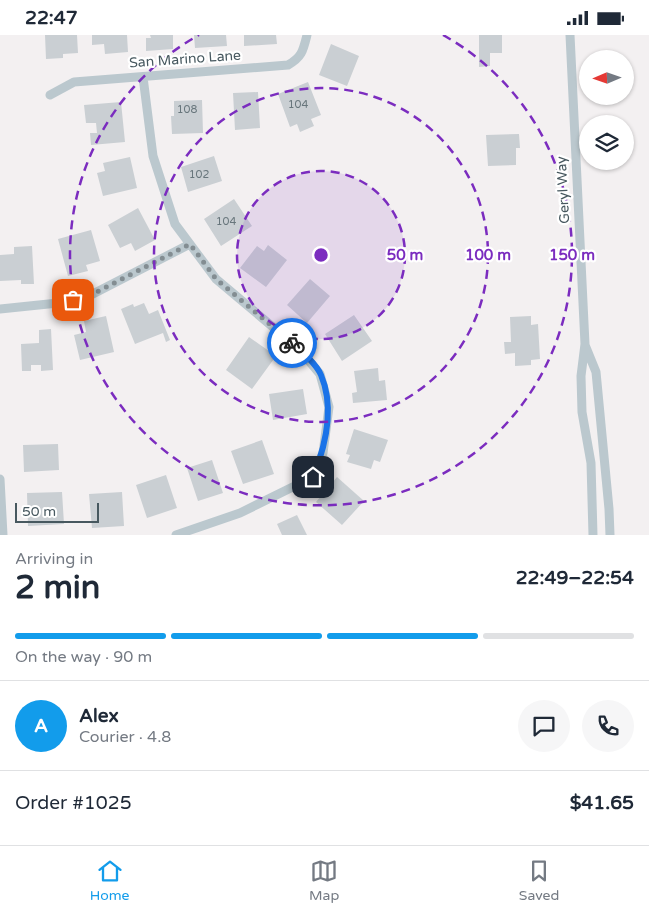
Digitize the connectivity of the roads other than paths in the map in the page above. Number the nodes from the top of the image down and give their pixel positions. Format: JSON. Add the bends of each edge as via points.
{"nodes":[{"id":1,"x":306,"y":35,"type":"edge"},
{"id":2,"x":570,"y":35,"type":"edge"},
{"id":3,"x":143,"y":77,"type":"junction"},
{"id":4,"x":50,"y":95,"type":"dead end"},
{"id":5,"x":190,"y":244,"type":"junction"},
{"id":6,"x":0,"y":309,"type":"edge"},
{"id":7,"x":585,"y":344,"type":"junction"},
{"id":8,"x":590,"y":457,"type":"junction"},
{"id":9,"x":603,"y":457,"type":"junction"},
{"id":10,"x":0,"y":479,"type":"edge"},
{"id":11,"x":3,"y":535,"type":"edge"},
{"id":12,"x":176,"y":535,"type":"edge"},
{"id":13,"x":593,"y":535,"type":"edge"},
{"id":14,"x":610,"y":535,"type":"edge"}],
"edges":[{"from":1,"to":3,"type":"street","name":"San Marino Lane","via":[[304,49],[298,59],[288,65]]},
{"from":2,"to":7,"type":"street","name":"Geryl Way"},
{"from":3,"to":4,"type":"street","name":"San Marino Lane","via":[[74,82]]},
{"from":3,"to":5,"type":"street","via":[[152,157],[174,224]]},
{"from":5,"to":6,"type":"street","via":[[87,297]]},
{"from":5,"to":12,"type":"street","via":[[216,279],[299,349],[315,367],[329,407],[323,453],[313,477],[240,513]]},
{"from":7,"to":8,"type":"street","name":"Geryl Way","via":[[580,376]]},
{"from":7,"to":9,"type":"street","name":"Geryl Way","via":[[596,372]]},
{"from":8,"to":9,"type":"street"},
{"from":8,"to":13,"type":"street","name":"Geryl Way"},
{"from":9,"to":14,"type":"street","name":"Geryl Way"},
{"from":10,"to":11,"type":"street"}]}
